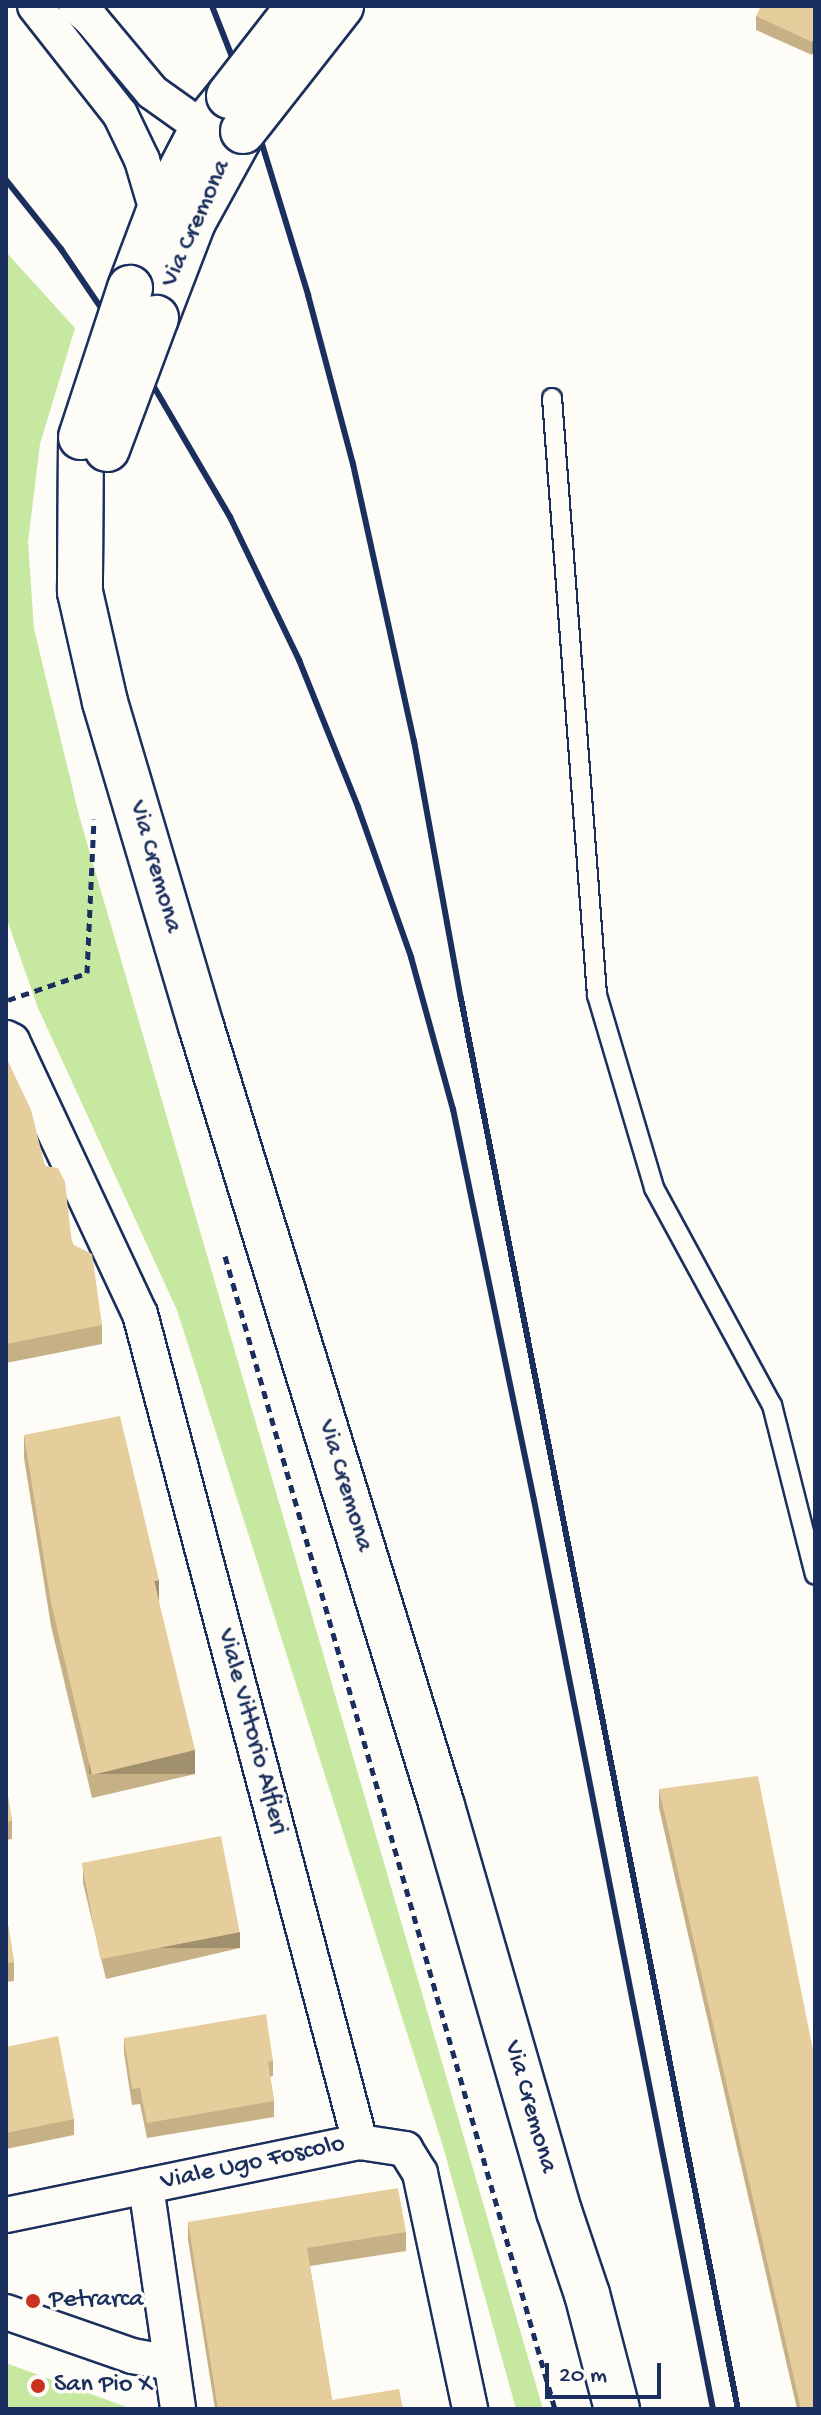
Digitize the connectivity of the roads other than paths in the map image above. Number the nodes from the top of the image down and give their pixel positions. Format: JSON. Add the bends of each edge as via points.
{"nodes":[{"id":1,"x":35,"y":6,"type":"edge"},
{"id":2,"x":76,"y":6,"type":"edge"},
{"id":3,"x":299,"y":6,"type":"edge"},
{"id":4,"x":341,"y":6,"type":"edge"},
{"id":5,"x":226,"y":126,"type":"junction"},
{"id":6,"x":158,"y":214,"type":"junction"},
{"id":7,"x":143,"y":303,"type":"junction"},
{"id":8,"x":552,"y":398,"type":"dead end"},
{"id":9,"x":6,"y":1038,"type":"edge"},
{"id":10,"x":815,"y":1575,"type":"edge"},
{"id":11,"x":360,"y":2142,"type":"junction"},
{"id":12,"x":146,"y":2186,"type":"junction"},
{"id":13,"x":6,"y":2215,"type":"edge"},
{"id":14,"x":6,"y":2306,"type":"edge"},
{"id":15,"x":6,"y":2312,"type":"edge"},
{"id":16,"x":171,"y":2363,"type":"junction"},
{"id":17,"x":178,"y":2409,"type":"edge"},
{"id":18,"x":470,"y":2409,"type":"edge"},
{"id":19,"x":617,"y":2409,"type":"edge"}],
"edges":[{"from":1,"to":6,"type":"street","via":[[120,114],[142,160]]},
{"from":2,"to":5,"type":"street","via":[[152,92]]},
{"from":3,"to":5,"type":"main road","name":"Via Cremona","bridge":true},
{"from":4,"to":5,"type":"main road","name":"Via Cremona","bridge":true},
{"from":5,"to":6,"type":"main road","name":"Via Cremona"},
{"from":5,"to":7,"type":"main road","name":"Via Cremona","via":[[193,222]]},
{"from":6,"to":7,"type":"main road","name":"Via Cremona"},
{"from":7,"to":19,"type":"main road","name":"Via Cremona","bridge":true,"via":[[94,443],[78,562],[89,638],[201,1026],[587,2294]]},
{"from":8,"to":10,"type":"lane","via":[[597,995],[654,1188],[772,1405]]},
{"from":9,"to":11,"type":"street","name":"Viale Vittorio Alfieri","via":[[12,1041],[140,1314]]},
{"from":11,"to":12,"type":"street","name":"Viale Ugo Foscolo"},
{"from":11,"to":18,"type":"street","via":[[405,2149],[415,2159]]},
{"from":12,"to":13,"type":"street","name":"Viale Ugo Foscolo"},
{"from":12,"to":16,"type":"street"},
{"from":14,"to":16,"type":"lane"},
{"from":15,"to":16,"type":"street","via":[[142,2359]]},
{"from":16,"to":17,"type":"street"}]}
